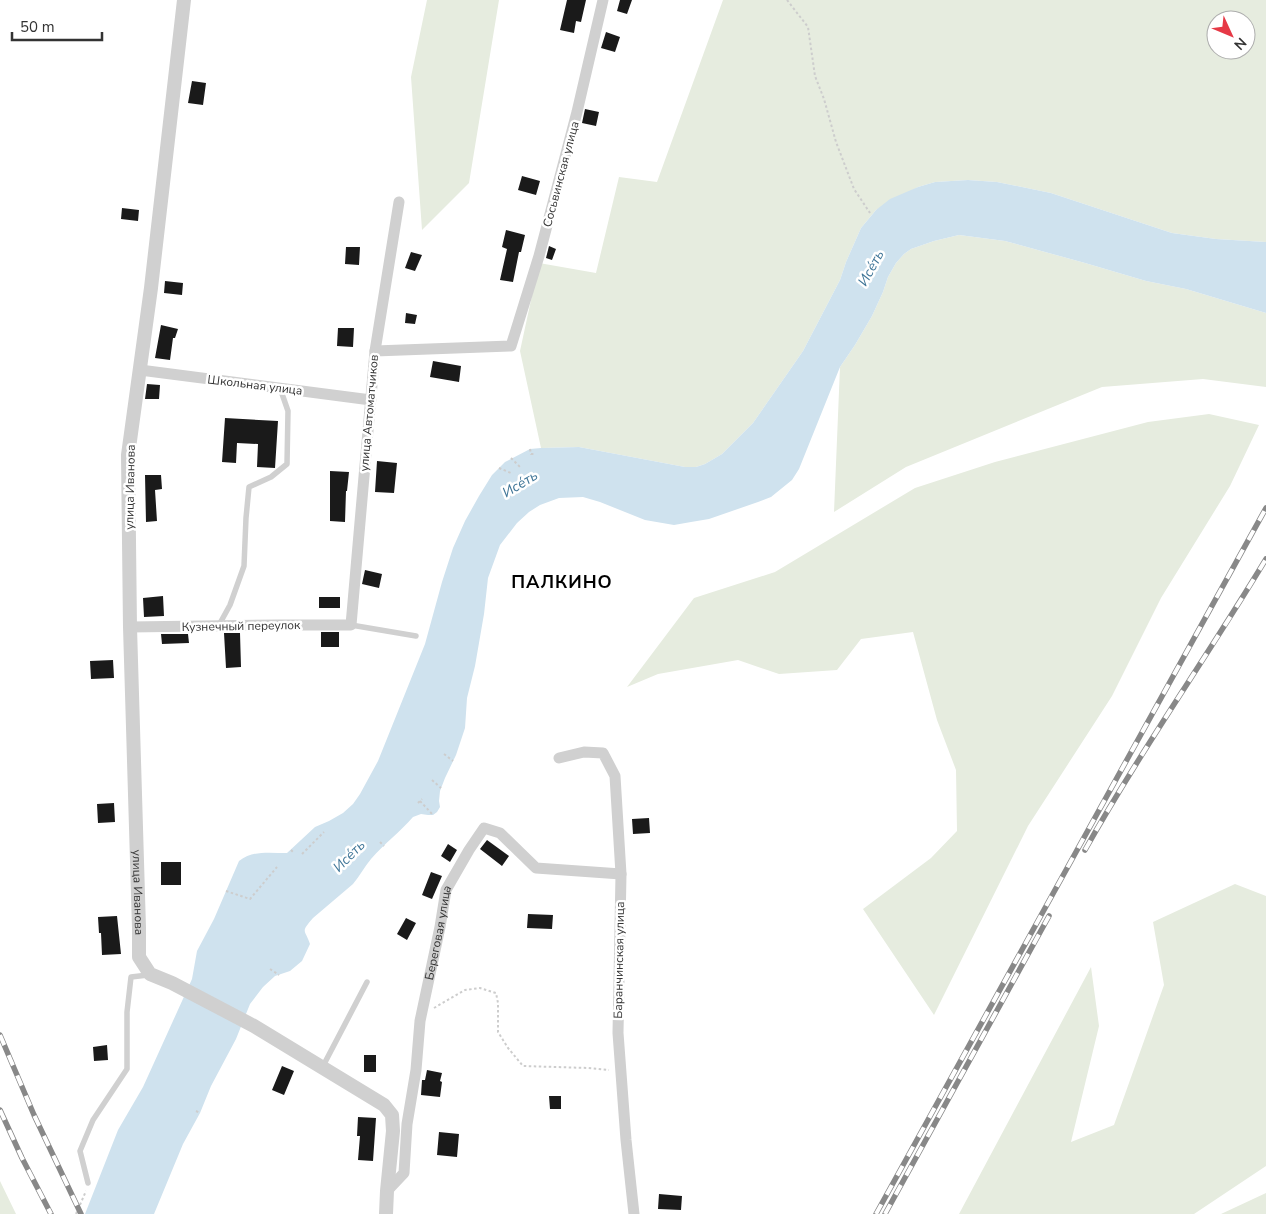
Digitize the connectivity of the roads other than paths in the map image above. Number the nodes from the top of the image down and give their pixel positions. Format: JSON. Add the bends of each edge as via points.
{"nodes":[{"id":1,"x":184,"y":0,"type":"edge"},
{"id":2,"x":603,"y":0,"type":"edge"},
{"id":3,"x":399,"y":202,"type":"dead end"},
{"id":4,"x":375,"y":351,"type":"junction"},
{"id":5,"x":140,"y":370,"type":"junction"},
{"id":6,"x":280,"y":388,"type":"junction"},
{"id":7,"x":370,"y":400,"type":"junction"},
{"id":8,"x":220,"y":625,"type":"junction"},
{"id":9,"x":352,"y":625,"type":"junction"},
{"id":10,"x":130,"y":627,"type":"junction"},
{"id":11,"x":416,"y":636,"type":"dead end"},
{"id":12,"x":558,"y":758,"type":"dead end"},
{"id":13,"x":621,"y":874,"type":"junction"},
{"id":14,"x":150,"y":974,"type":"junction"},
{"id":15,"x":367,"y":982,"type":"dead end"},
{"id":16,"x":322,"y":1068,"type":"junction"},
{"id":17,"x":88,"y":1184,"type":"road end"},
{"id":18,"x":387,"y":1191,"type":"junction"},
{"id":19,"x":386,"y":1214,"type":"edge"},
{"id":20,"x":634,"y":1214,"type":"edge"}],
"edges":[{"from":1,"to":5,"type":"street","name":"улица Иванова"},
{"from":2,"to":4,"type":"street","name":"Сосьвинская улица","via":[[539,256],[511,346]]},
{"from":3,"to":4,"type":"street","name":"улица Автоматчиков"},
{"from":4,"to":7,"type":"street","name":"улица Автоматчиков"},
{"from":5,"to":6,"type":"street","name":"Школьная улица"},
{"from":5,"to":10,"type":"street","name":"улица Иванова","via":[[128,455]]},
{"from":6,"to":7,"type":"street","name":"Школьная улица"},
{"from":6,"to":8,"type":"lane","via":[[288,411],[287,464],[271,477],[248,487],[244,566]]},
{"from":7,"to":9,"type":"street","name":"улица Автоматчиков"},
{"from":8,"to":9,"type":"street","name":"Кузнечный переулок"},
{"from":8,"to":10,"type":"street","name":"Кузнечный переулок"},
{"from":9,"to":11,"type":"lane"},
{"from":10,"to":14,"type":"street","name":"улица Иванова","via":[[139,957]]},
{"from":12,"to":13,"type":"street","name":"Баранчинская улица","via":[[584,752],[603,753],[615,776]]},
{"from":13,"to":18,"type":"street","name":"Береговая улица","via":[[536,868],[500,833],[484,828],[446,890],[420,1020],[404,1173]]},
{"from":13,"to":20,"type":"street","name":"Баранчинская улица","via":[[618,1033]]},
{"from":14,"to":16,"type":"street","via":[[254,1026]]},
{"from":14,"to":17,"type":"lane","via":[[131,977],[126,1012],[128,1069],[94,1120],[80,1151]]},
{"from":15,"to":16,"type":"lane"},
{"from":16,"to":18,"type":"street","via":[[371,1096],[392,1115],[394,1131]]},
{"from":18,"to":19,"type":"street"}]}
